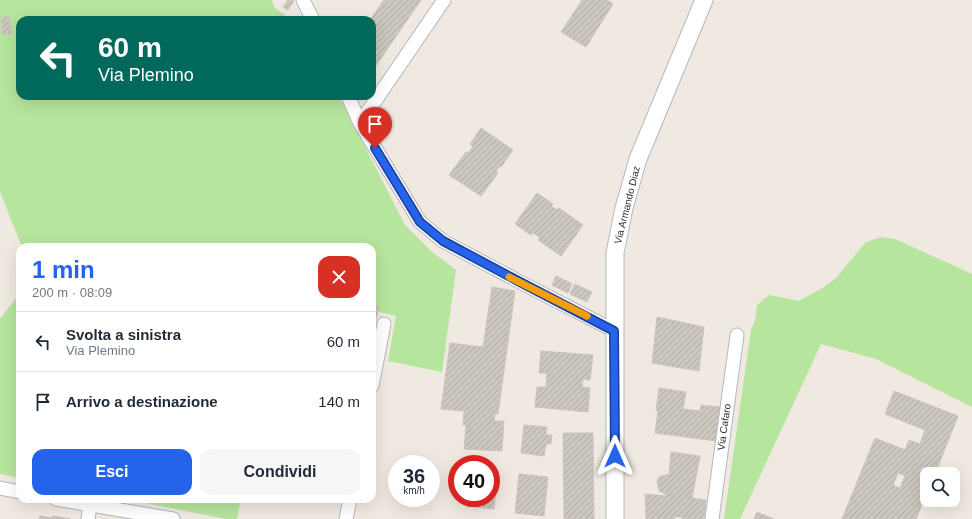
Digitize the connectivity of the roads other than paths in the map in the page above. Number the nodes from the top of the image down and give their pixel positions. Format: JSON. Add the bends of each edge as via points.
{"nodes":[{"id":1,"x":444,"y":0,"type":"edge"},
{"id":2,"x":704,"y":0,"type":"edge"},
{"id":3,"x":304,"y":1,"type":"edge"},
{"id":4,"x":310,"y":16,"type":"edge"},
{"id":5,"x":350,"y":100,"type":"edge"},
{"id":6,"x":376,"y":100,"type":"edge"},
{"id":7,"x":376,"y":100,"type":"edge"},
{"id":8,"x":360,"y":123,"type":"junction"},
{"id":9,"x":384,"y":324,"type":"dead end"},
{"id":10,"x":614,"y":331,"type":"junction"},
{"id":11,"x":737,"y":335,"type":"dead end"},
{"id":12,"x":376,"y":365,"type":"edge"},
{"id":13,"x":0,"y":488,"type":"edge"},
{"id":14,"x":16,"y":491,"type":"edge"},
{"id":15,"x":75,"y":503,"type":"edge"},
{"id":16,"x":349,"y":503,"type":"edge"},
{"id":17,"x":90,"y":506,"type":"junction"},
{"id":18,"x":88,"y":519,"type":"edge"},
{"id":19,"x":173,"y":519,"type":"edge"},
{"id":20,"x":346,"y":519,"type":"edge"},
{"id":21,"x":615,"y":519,"type":"edge"},
{"id":22,"x":712,"y":519,"type":"edge"}],
"edges":[{"from":1,"to":7,"type":"street"},
{"from":2,"to":10,"type":"street","name":"Via Armando Diaz","via":[[638,159],[624,208],[615,253]]},
{"from":3,"to":4,"type":"street"},
{"from":5,"to":8,"type":"street"},
{"from":6,"to":8,"type":"street"},
{"from":8,"to":10,"type":"street","via":[[420,222],[443,241]]},
{"from":9,"to":12,"type":"street"},
{"from":10,"to":21,"type":"street","name":"Via Armando Diaz"},
{"from":11,"to":22,"type":"street","name":"Via Cafaro"},
{"from":13,"to":14,"type":"street"},
{"from":15,"to":17,"type":"street"},
{"from":16,"to":20,"type":"street"},
{"from":17,"to":18,"type":"street"},
{"from":17,"to":19,"type":"street"}]}
